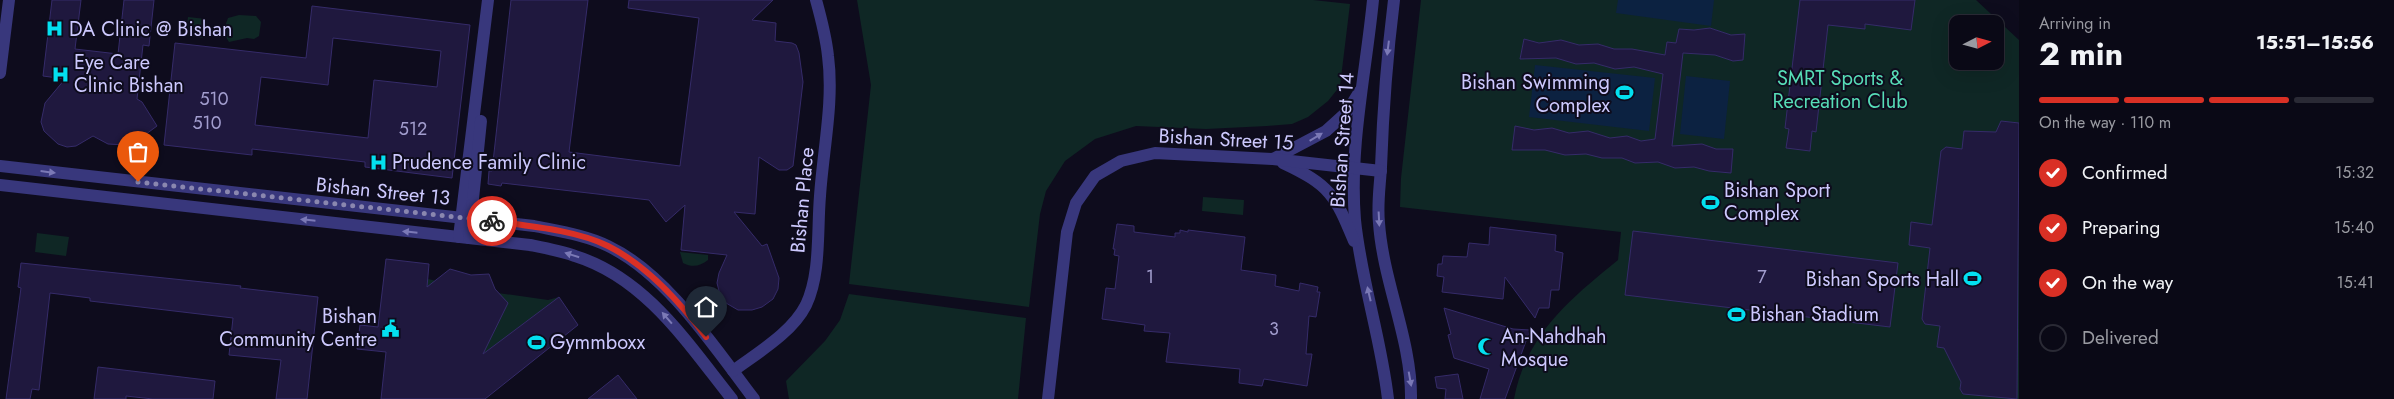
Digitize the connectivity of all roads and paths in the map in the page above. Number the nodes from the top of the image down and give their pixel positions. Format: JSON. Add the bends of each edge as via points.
{"nodes":[{"id":1,"x":9,"y":0,"type":"edge"},
{"id":2,"x":816,"y":0,"type":"edge"},
{"id":3,"x":1373,"y":0,"type":"edge"},
{"id":4,"x":1394,"y":0,"type":"edge"},
{"id":5,"x":490,"y":1,"type":"edge"},
{"id":6,"x":0,"y":72,"type":"edge"},
{"id":7,"x":1363,"y":86,"type":"junction"},
{"id":8,"x":1273,"y":159,"type":"junction"},
{"id":9,"x":0,"y":166,"type":"edge"},
{"id":10,"x":1356,"y":167,"type":"junction"},
{"id":11,"x":1381,"y":171,"type":"junction"},
{"id":12,"x":0,"y":185,"type":"edge"},
{"id":13,"x":466,"y":218,"type":"junction"},
{"id":14,"x":464,"y":238,"type":"junction"},
{"id":15,"x":1360,"y":255,"type":"junction"},
{"id":16,"x":733,"y":371,"type":"junction"},
{"id":17,"x":732,"y":399,"type":"edge"},
{"id":18,"x":754,"y":399,"type":"edge"},
{"id":19,"x":1048,"y":399,"type":"edge"},
{"id":20,"x":1388,"y":399,"type":"edge"},
{"id":21,"x":1411,"y":399,"type":"edge"}],
"edges":[{"from":1,"to":6,"type":"street"},
{"from":2,"to":16,"type":"street","name":"Bishan Place","via":[[828,56],[830,97],[812,285],[806,305],[795,320]]},
{"from":3,"to":7,"type":"street","name":"Bishan Street 14"},
{"from":4,"to":11,"type":"street","name":"Bishan Street 14","one_way":true,"via":[[1385,76]]},
{"from":5,"to":13,"type":"street"},
{"from":8,"to":7,"type":"street","one_way":true,"via":[[1326,131],[1347,112]]},
{"from":7,"to":10,"type":"street","name":"Bishan Street 14"},
{"from":8,"to":10,"type":"street","name":"Bishan Street 15"},
{"from":8,"to":15,"type":"street","via":[[1310,175],[1330,193]]},
{"from":8,"to":19,"type":"street","name":"Bishan Street 15","via":[[1154,153],[1121,161],[1096,176],[1076,203],[1067,232]]},
{"from":9,"to":13,"type":"street","name":"Bishan Street 13","one_way":true},
{"from":10,"to":11,"type":"street","name":"Bishan Street 15"},
{"from":10,"to":15,"type":"street","name":"Bishan Street 14","via":[[1355,218]]},
{"from":11,"to":21,"type":"street","name":"Bishan Street 14","one_way":true,"via":[[1379,224],[1405,351]]},
{"from":14,"to":12,"type":"street","name":"Bishan Street 13","one_way":true},
{"from":13,"to":14,"type":"street"},
{"from":13,"to":16,"type":"street","name":"Bishan Street 13","via":[[534,226],[608,246],[653,278],[686,310]]},
{"from":17,"to":14,"type":"street","name":"Bishan Street 13","one_way":true,"via":[[665,315],[610,271],[552,249]]},
{"from":20,"to":15,"type":"street","name":"Bishan Street 14","one_way":true,"via":[[1378,333]]},
{"from":16,"to":18,"type":"street","name":"Bishan Street 13"}]}
